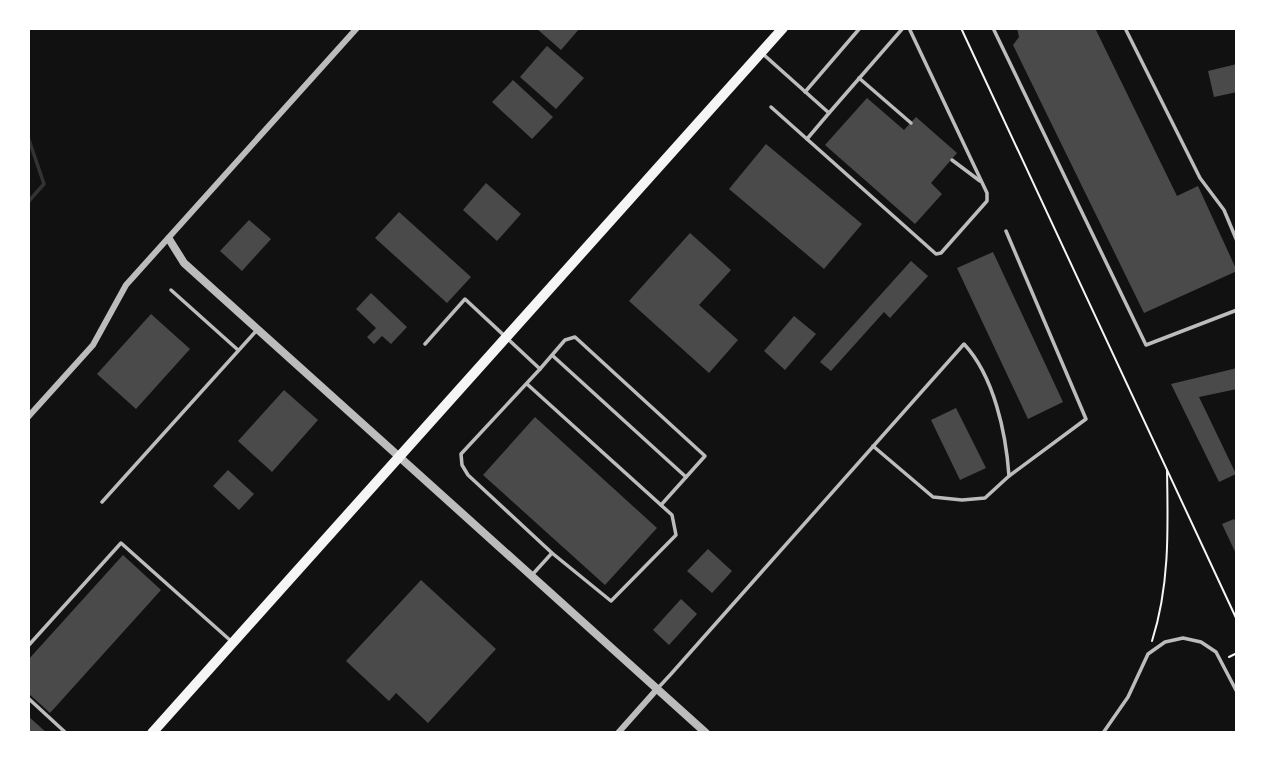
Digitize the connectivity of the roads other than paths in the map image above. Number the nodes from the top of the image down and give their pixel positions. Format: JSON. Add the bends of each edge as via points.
{"nodes":[{"id":1,"x":357,"y":28,"type":"edge"},
{"id":2,"x":783,"y":28,"type":"edge"},
{"id":3,"x":860,"y":28,"type":"edge"},
{"id":4,"x":903,"y":28,"type":"edge"},
{"id":5,"x":909,"y":28,"type":"edge"},
{"id":6,"x":993,"y":28,"type":"edge"},
{"id":7,"x":1125,"y":28,"type":"edge"},
{"id":8,"x":761,"y":53,"type":"junction"},
{"id":9,"x":859,"y":78,"type":"junction"},
{"id":10,"x":805,"y":92,"type":"junction"},
{"id":11,"x":771,"y":107,"type":"dead end"},
{"id":12,"x":829,"y":113,"type":"junction"},
{"id":13,"x":911,"y":123,"type":"dead end"},
{"id":14,"x":807,"y":139,"type":"junction"},
{"id":15,"x":952,"y":160,"type":"dead end"},
{"id":16,"x":981,"y":182,"type":"junction"},
{"id":17,"x":1006,"y":231,"type":"dead end"},
{"id":18,"x":169,"y":239,"type":"junction"},
{"id":19,"x":1237,"y":241,"type":"edge"},
{"id":20,"x":171,"y":290,"type":"dead end"},
{"id":21,"x":1237,"y":310,"type":"edge"},
{"id":22,"x":258,"y":328,"type":"junction"},
{"id":23,"x":506,"y":338,"type":"junction"},
{"id":24,"x":425,"y":344,"type":"dead end"},
{"id":25,"x":238,"y":350,"type":"junction"},
{"id":26,"x":552,"y":355,"type":"junction"},
{"id":27,"x":540,"y":369,"type":"junction"},
{"id":28,"x":527,"y":384,"type":"junction"},
{"id":29,"x":28,"y":417,"type":"edge"},
{"id":30,"x":873,"y":446,"type":"junction"},
{"id":31,"x":400,"y":457,"type":"junction"},
{"id":32,"x":1009,"y":476,"type":"junction"},
{"id":33,"x":685,"y":477,"type":"junction"},
{"id":34,"x":102,"y":502,"type":"dead end"},
{"id":35,"x":660,"y":505,"type":"junction"},
{"id":36,"x":552,"y":553,"type":"junction"},
{"id":37,"x":532,"y":575,"type":"junction"},
{"id":38,"x":233,"y":643,"type":"junction"},
{"id":39,"x":28,"y":646,"type":"edge"},
{"id":40,"x":658,"y":688,"type":"junction"},
{"id":41,"x":1237,"y":692,"type":"edge"},
{"id":42,"x":28,"y":698,"type":"edge"},
{"id":43,"x":1104,"y":732,"type":"edge"},
{"id":44,"x":66,"y":733,"type":"edge"},
{"id":45,"x":152,"y":733,"type":"edge"},
{"id":46,"x":618,"y":733,"type":"edge"},
{"id":47,"x":706,"y":733,"type":"edge"}],
"edges":[{"from":1,"to":18,"type":"street"},
{"from":2,"to":8,"type":"main road"},
{"from":3,"to":10,"type":"lane"},
{"from":4,"to":9,"type":"lane"},
{"from":5,"to":16,"type":"lane"},
{"from":6,"to":21,"type":"lane","via":[[1146,345]]},
{"from":7,"to":19,"type":"lane"},
{"from":8,"to":10,"type":"lane"},
{"from":8,"to":23,"type":"main road"},
{"from":9,"to":12,"type":"lane"},
{"from":9,"to":13,"type":"lane"},
{"from":10,"to":12,"type":"lane"},
{"from":11,"to":14,"type":"lane"},
{"from":12,"to":14,"type":"lane"},
{"from":14,"to":16,"type":"lane","via":[[936,254],[987,201]]},
{"from":15,"to":16,"type":"lane"},
{"from":17,"to":32,"type":"lane","via":[[1086,419]]},
{"from":18,"to":22,"type":"street","via":[[184,263]]},
{"from":18,"to":29,"type":"street","via":[[126,285],[93,345]]},
{"from":20,"to":25,"type":"lane"},
{"from":22,"to":25,"type":"lane"},
{"from":22,"to":31,"type":"street"},
{"from":23,"to":24,"type":"lane","via":[[465,299]]},
{"from":23,"to":27,"type":"lane"},
{"from":23,"to":31,"type":"main road"},
{"from":25,"to":34,"type":"lane"},
{"from":26,"to":27,"type":"lane"},
{"from":26,"to":33,"type":"lane"},
{"from":26,"to":33,"type":"lane","via":[[565,340],[575,337],[705,456]]},
{"from":27,"to":28,"type":"lane"},
{"from":28,"to":35,"type":"lane"},
{"from":28,"to":36,"type":"lane","via":[[461,454],[462,465]]},
{"from":30,"to":32,"type":"lane","via":[[933,497],[985,498]]},
{"from":30,"to":32,"type":"lane","via":[[964,344],[979,360],[1007,443]]},
{"from":30,"to":40,"type":"lane"},
{"from":31,"to":37,"type":"street"},
{"from":31,"to":38,"type":"main road"},
{"from":33,"to":35,"type":"lane"},
{"from":35,"to":36,"type":"lane","via":[[672,515],[676,535],[611,601]]},
{"from":36,"to":37,"type":"lane"},
{"from":37,"to":40,"type":"street"},
{"from":38,"to":39,"type":"lane","via":[[121,543]]},
{"from":38,"to":45,"type":"main road"},
{"from":40,"to":46,"type":"street"},
{"from":40,"to":47,"type":"street"},
{"from":41,"to":43,"type":"lane","via":[[1216,652],[1183,638],[1164,642],[1148,654],[1128,697]]},
{"from":42,"to":44,"type":"lane"}]}
